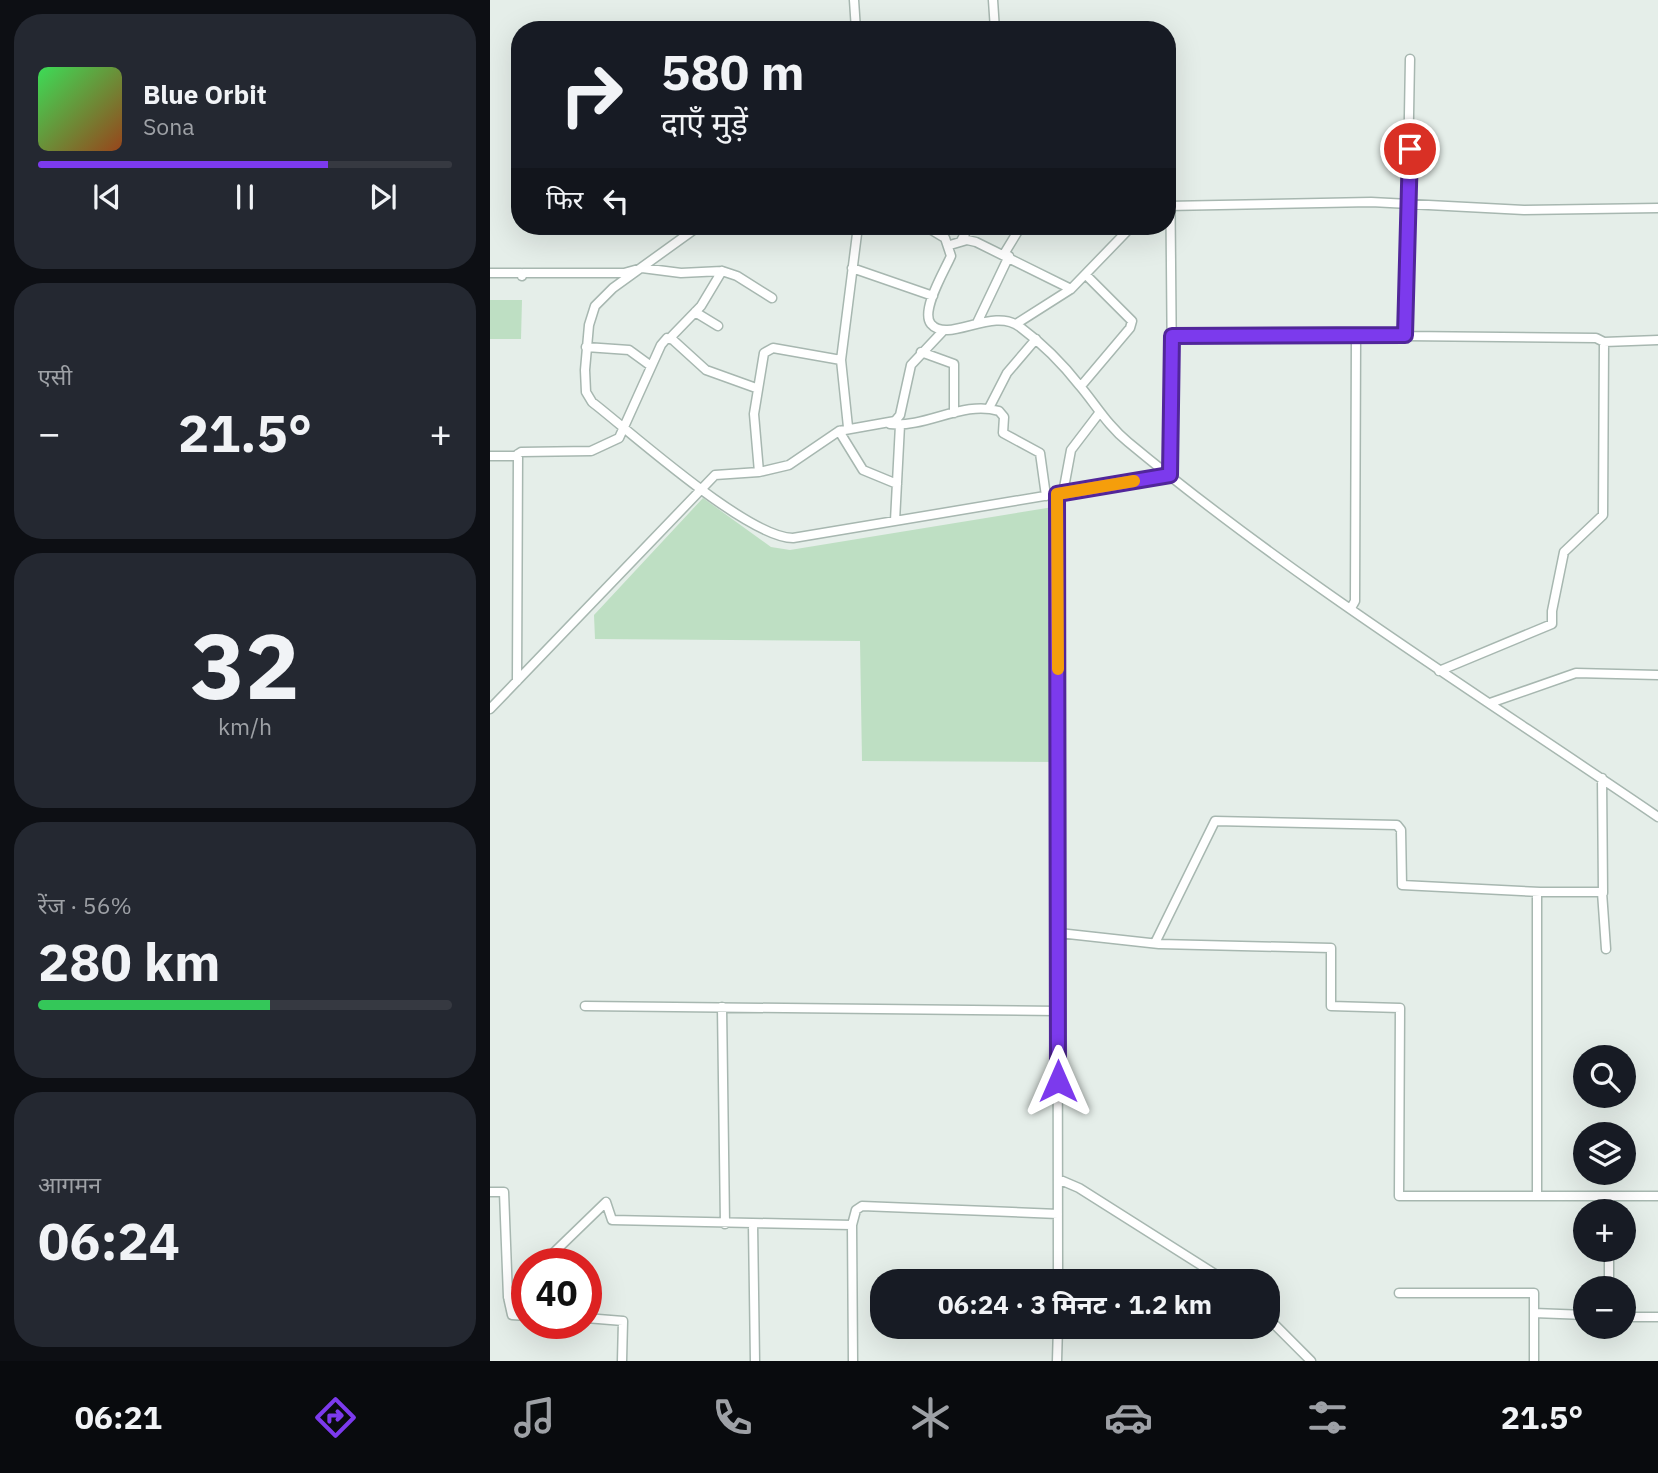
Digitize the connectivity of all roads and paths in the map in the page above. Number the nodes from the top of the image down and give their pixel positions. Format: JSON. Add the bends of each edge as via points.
{"nodes":[{"id":1,"x":854,"y":0,"type":"edge"},
{"id":2,"x":993,"y":0,"type":"edge"},
{"id":3,"x":855,"y":21,"type":"edge"},
{"id":4,"x":994,"y":21,"type":"edge"},
{"id":5,"x":1410,"y":59,"type":"dead end"},
{"id":6,"x":1409,"y":203,"type":"junction"},
{"id":7,"x":1176,"y":206,"type":"edge"},
{"id":8,"x":1658,"y":208,"type":"edge"},
{"id":9,"x":687,"y":235,"type":"edge"},
{"id":10,"x":857,"y":235,"type":"edge"},
{"id":11,"x":940,"y":235,"type":"edge"},
{"id":12,"x":965,"y":235,"type":"edge"},
{"id":13,"x":1016,"y":235,"type":"edge"},
{"id":14,"x":1124,"y":235,"type":"edge"},
{"id":15,"x":1169,"y":235,"type":"edge"},
{"id":16,"x":961,"y":241,"type":"junction"},
{"id":17,"x":950,"y":245,"type":"junction"},
{"id":18,"x":1006,"y":255,"type":"junction"},
{"id":19,"x":642,"y":268,"type":"junction"},
{"id":20,"x":852,"y":268,"type":"junction"},
{"id":21,"x":722,"y":271,"type":"junction"},
{"id":22,"x":490,"y":273,"type":"edge"},
{"id":23,"x":1086,"y":275,"type":"junction"},
{"id":24,"x":1071,"y":289,"type":"junction"},
{"id":25,"x":933,"y":296,"type":"junction"},
{"id":26,"x":772,"y":298,"type":"dead end"},
{"id":27,"x":695,"y":312,"type":"junction"},
{"id":28,"x":978,"y":323,"type":"junction"},
{"id":29,"x":1016,"y":324,"type":"junction"},
{"id":30,"x":718,"y":326,"type":"dead end"},
{"id":31,"x":943,"y":331,"type":"junction"},
{"id":32,"x":1405,"y":335,"type":"junction"},
{"id":33,"x":1172,"y":336,"type":"junction"},
{"id":34,"x":1356,"y":336,"type":"junction"},
{"id":35,"x":670,"y":338,"type":"junction"},
{"id":36,"x":1036,"y":340,"type":"junction"},
{"id":37,"x":1658,"y":340,"type":"edge"},
{"id":38,"x":1604,"y":342,"type":"junction"},
{"id":39,"x":586,"y":346,"type":"junction"},
{"id":40,"x":921,"y":352,"type":"junction"},
{"id":41,"x":841,"y":360,"type":"junction"},
{"id":42,"x":652,"y":366,"type":"junction"},
{"id":43,"x":1081,"y":386,"type":"junction"},
{"id":44,"x":756,"y":388,"type":"junction"},
{"id":45,"x":989,"y":408,"type":"junction"},
{"id":46,"x":1100,"y":412,"type":"junction"},
{"id":47,"x":954,"y":413,"type":"junction"},
{"id":48,"x":890,"y":424,"type":"junction"},
{"id":49,"x":900,"y":425,"type":"junction"},
{"id":50,"x":625,"y":428,"type":"junction"},
{"id":51,"x":848,"y":428,"type":"junction"},
{"id":52,"x":839,"y":431,"type":"junction"},
{"id":53,"x":518,"y":454,"type":"junction"},
{"id":54,"x":490,"y":456,"type":"edge"},
{"id":55,"x":759,"y":472,"type":"junction"},
{"id":56,"x":1170,"y":475,"type":"junction"},
{"id":57,"x":897,"y":484,"type":"junction"},
{"id":58,"x":702,"y":488,"type":"junction"},
{"id":59,"x":1060,"y":494,"type":"junction"},
{"id":60,"x":1046,"y":496,"type":"junction"},
{"id":61,"x":895,"y":521,"type":"junction"},
{"id":62,"x":1351,"y":608,"type":"junction"},
{"id":63,"x":1439,"y":671,"type":"junction"},
{"id":64,"x":1658,"y":675,"type":"edge"},
{"id":65,"x":517,"y":681,"type":"junction"},
{"id":66,"x":1490,"y":703,"type":"junction"},
{"id":67,"x":490,"y":709,"type":"edge"},
{"id":68,"x":1602,"y":778,"type":"junction"},
{"id":69,"x":1658,"y":817,"type":"edge"},
{"id":70,"x":1537,"y":892,"type":"junction"},
{"id":71,"x":1603,"y":893,"type":"junction"},
{"id":72,"x":1059,"y":933,"type":"junction"},
{"id":73,"x":1155,"y":943,"type":"junction"},
{"id":74,"x":1606,"y":949,"type":"dead end"},
{"id":75,"x":585,"y":1006,"type":"dead end"},
{"id":76,"x":722,"y":1007,"type":"junction"},
{"id":77,"x":1058,"y":1011,"type":"junction"},
{"id":78,"x":1058,"y":1179,"type":"junction"},
{"id":79,"x":490,"y":1192,"type":"edge"},
{"id":80,"x":1536,"y":1196,"type":"junction"},
{"id":81,"x":1658,"y":1196,"type":"edge"},
{"id":82,"x":1610,"y":1197,"type":"joint"},
{"id":83,"x":1058,"y":1214,"type":"junction"},
{"id":84,"x":725,"y":1224,"type":"junction"},
{"id":85,"x":753,"y":1224,"type":"junction"},
{"id":86,"x":852,"y":1225,"type":"junction"},
{"id":87,"x":558,"y":1248,"type":"edge"},
{"id":88,"x":1058,"y":1269,"type":"edge"},
{"id":89,"x":1207,"y":1269,"type":"edge"},
{"id":90,"x":1399,"y":1293,"type":"dead end"},
{"id":91,"x":511,"y":1294,"type":"edge"},
{"id":92,"x":508,"y":1297,"type":"junction"},
{"id":93,"x":511,"y":1310,"type":"edge"},
{"id":94,"x":1534,"y":1313,"type":"junction"},
{"id":95,"x":1573,"y":1314,"type":"edge"},
{"id":96,"x":1636,"y":1317,"type":"edge"},
{"id":97,"x":1658,"y":1317,"type":"edge"},
{"id":98,"x":602,"y":1319,"type":"edge"},
{"id":99,"x":1280,"y":1330,"type":"edge"},
{"id":100,"x":1058,"y":1339,"type":"edge"},
{"id":101,"x":622,"y":1361,"type":"edge"},
{"id":102,"x":755,"y":1361,"type":"edge"},
{"id":103,"x":853,"y":1361,"type":"edge"},
{"id":104,"x":1057,"y":1361,"type":"edge"},
{"id":105,"x":1311,"y":1361,"type":"edge"},
{"id":106,"x":1534,"y":1361,"type":"edge"}],
"edges":[{"from":1,"to":3,"type":"street"},
{"from":2,"to":4,"type":"street"},
{"from":5,"to":6,"type":"street"},
{"from":6,"to":7,"type":"street"},
{"from":6,"to":8,"type":"street","via":[[1524,210]]},
{"from":6,"to":32,"type":"street"},
{"from":9,"to":19,"type":"street"},
{"from":10,"to":20,"type":"street"},
{"from":11,"to":17,"type":"street"},
{"from":12,"to":16,"type":"street"},
{"from":13,"to":18,"type":"street"},
{"from":14,"to":23,"type":"street"},
{"from":15,"to":33,"type":"street"},
{"from":16,"to":17,"type":"street"},
{"from":16,"to":18,"type":"street","via":[[976,242]]},
{"from":17,"to":25,"type":"street","via":[[951,256]]},
{"from":18,"to":24,"type":"street"},
{"from":18,"to":28,"type":"street"},
{"from":19,"to":21,"type":"street","via":[[681,273]]},
{"from":19,"to":22,"type":"street","via":[[624,273]]},
{"from":19,"to":39,"type":"street","via":[[595,306]]},
{"from":20,"to":25,"type":"street"},
{"from":20,"to":41,"type":"street"},
{"from":21,"to":26,"type":"street"},
{"from":21,"to":27,"type":"street"},
{"from":23,"to":24,"type":"street"},
{"from":23,"to":43,"type":"street","via":[[1131,317],[1132,324]]},
{"from":24,"to":29,"type":"street"},
{"from":25,"to":31,"type":"street","via":[[928,320]]},
{"from":27,"to":30,"type":"street"},
{"from":27,"to":35,"type":"street"},
{"from":28,"to":29,"type":"street","via":[[1002,318]]},
{"from":28,"to":31,"type":"street"},
{"from":29,"to":36,"type":"street"},
{"from":31,"to":40,"type":"street"},
{"from":32,"to":34,"type":"street"},
{"from":32,"to":38,"type":"street","via":[[1596,338]]},
{"from":33,"to":34,"type":"street"},
{"from":33,"to":56,"type":"street"},
{"from":34,"to":62,"type":"street","via":[[1355,601]]},
{"from":35,"to":42,"type":"street","via":[[661,345]]},
{"from":35,"to":44,"type":"street","via":[[706,370]]},
{"from":36,"to":43,"type":"street"},
{"from":36,"to":45,"type":"street","via":[[1007,373]]},
{"from":37,"to":38,"type":"street"},
{"from":38,"to":63,"type":"street","via":[[1603,515],[1564,552],[1552,624]]},
{"from":39,"to":42,"type":"street","via":[[622,348]]},
{"from":39,"to":50,"type":"street","via":[[588,398]]},
{"from":40,"to":47,"type":"street","via":[[954,364]]},
{"from":40,"to":48,"type":"street","via":[[907,374],[900,415]]},
{"from":41,"to":44,"type":"street","via":[[769,349],[762,357]]},
{"from":41,"to":51,"type":"street"},
{"from":42,"to":50,"type":"street"},
{"from":43,"to":46,"type":"street"},
{"from":44,"to":55,"type":"street"},
{"from":45,"to":47,"type":"street"},
{"from":45,"to":60,"type":"street","via":[[1003,414],[1003,433],[1038,450]]},
{"from":46,"to":56,"type":"street","via":[[1126,441]]},
{"from":46,"to":59,"type":"street","via":[[1071,450]]},
{"from":47,"to":49,"type":"street"},
{"from":48,"to":49,"type":"street"},
{"from":48,"to":51,"type":"street"},
{"from":49,"to":57,"type":"street"},
{"from":50,"to":53,"type":"street","via":[[619,438],[591,451]]},
{"from":50,"to":58,"type":"street"},
{"from":51,"to":52,"type":"street"},
{"from":52,"to":55,"type":"street","via":[[789,466]]},
{"from":52,"to":57,"type":"street","via":[[863,470]]},
{"from":53,"to":54,"type":"street"},
{"from":53,"to":65,"type":"street"},
{"from":55,"to":58,"type":"street","via":[[718,473]]},
{"from":56,"to":59,"type":"street"},
{"from":56,"to":62,"type":"street"},
{"from":57,"to":61,"type":"street"},
{"from":58,"to":61,"type":"street","via":[[762,530],[786,538]]},
{"from":58,"to":65,"type":"street"},
{"from":59,"to":60,"type":"street"},
{"from":59,"to":72,"type":"street"},
{"from":60,"to":61,"type":"street"},
{"from":62,"to":63,"type":"street"},
{"from":63,"to":66,"type":"street"},
{"from":64,"to":66,"type":"street","via":[[1576,673]]},
{"from":65,"to":67,"type":"street"},
{"from":66,"to":68,"type":"street"},
{"from":68,"to":69,"type":"street"},
{"from":68,"to":71,"type":"street"},
{"from":70,"to":71,"type":"street"},
{"from":70,"to":73,"type":"street","via":[[1402,885],[1401,830],[1397,825],[1215,821]]},
{"from":70,"to":80,"type":"street"},
{"from":71,"to":74,"type":"street"},
{"from":72,"to":73,"type":"street"},
{"from":72,"to":77,"type":"street"},
{"from":73,"to":80,"type":"street","via":[[1331,948],[1331,1006],[1400,1008],[1399,1196]]},
{"from":75,"to":76,"type":"street"},
{"from":76,"to":77,"type":"street"},
{"from":76,"to":84,"type":"street"},
{"from":77,"to":78,"type":"street"},
{"from":78,"to":83,"type":"street"},
{"from":78,"to":89,"type":"street"},
{"from":79,"to":92,"type":"street","via":[[504,1192]]},
{"from":80,"to":82,"type":"street"},
{"from":81,"to":82,"type":"street"},
{"from":83,"to":86,"type":"street","via":[[862,1206]]},
{"from":83,"to":88,"type":"street"},
{"from":84,"to":85,"type":"street"},
{"from":84,"to":87,"type":"street","via":[[612,1220],[605,1202]]},
{"from":85,"to":86,"type":"street"},
{"from":85,"to":102,"type":"street"},
{"from":86,"to":103,"type":"street"},
{"from":90,"to":94,"type":"street","via":[[1534,1293]]},
{"from":91,"to":92,"type":"street"},
{"from":92,"to":93,"type":"street"},
{"from":94,"to":95,"type":"street"},
{"from":94,"to":106,"type":"street"},
{"from":96,"to":97,"type":"street"},
{"from":98,"to":101,"type":"street","via":[[623,1321]]},
{"from":99,"to":105,"type":"street"},
{"from":100,"to":104,"type":"street"}]}
